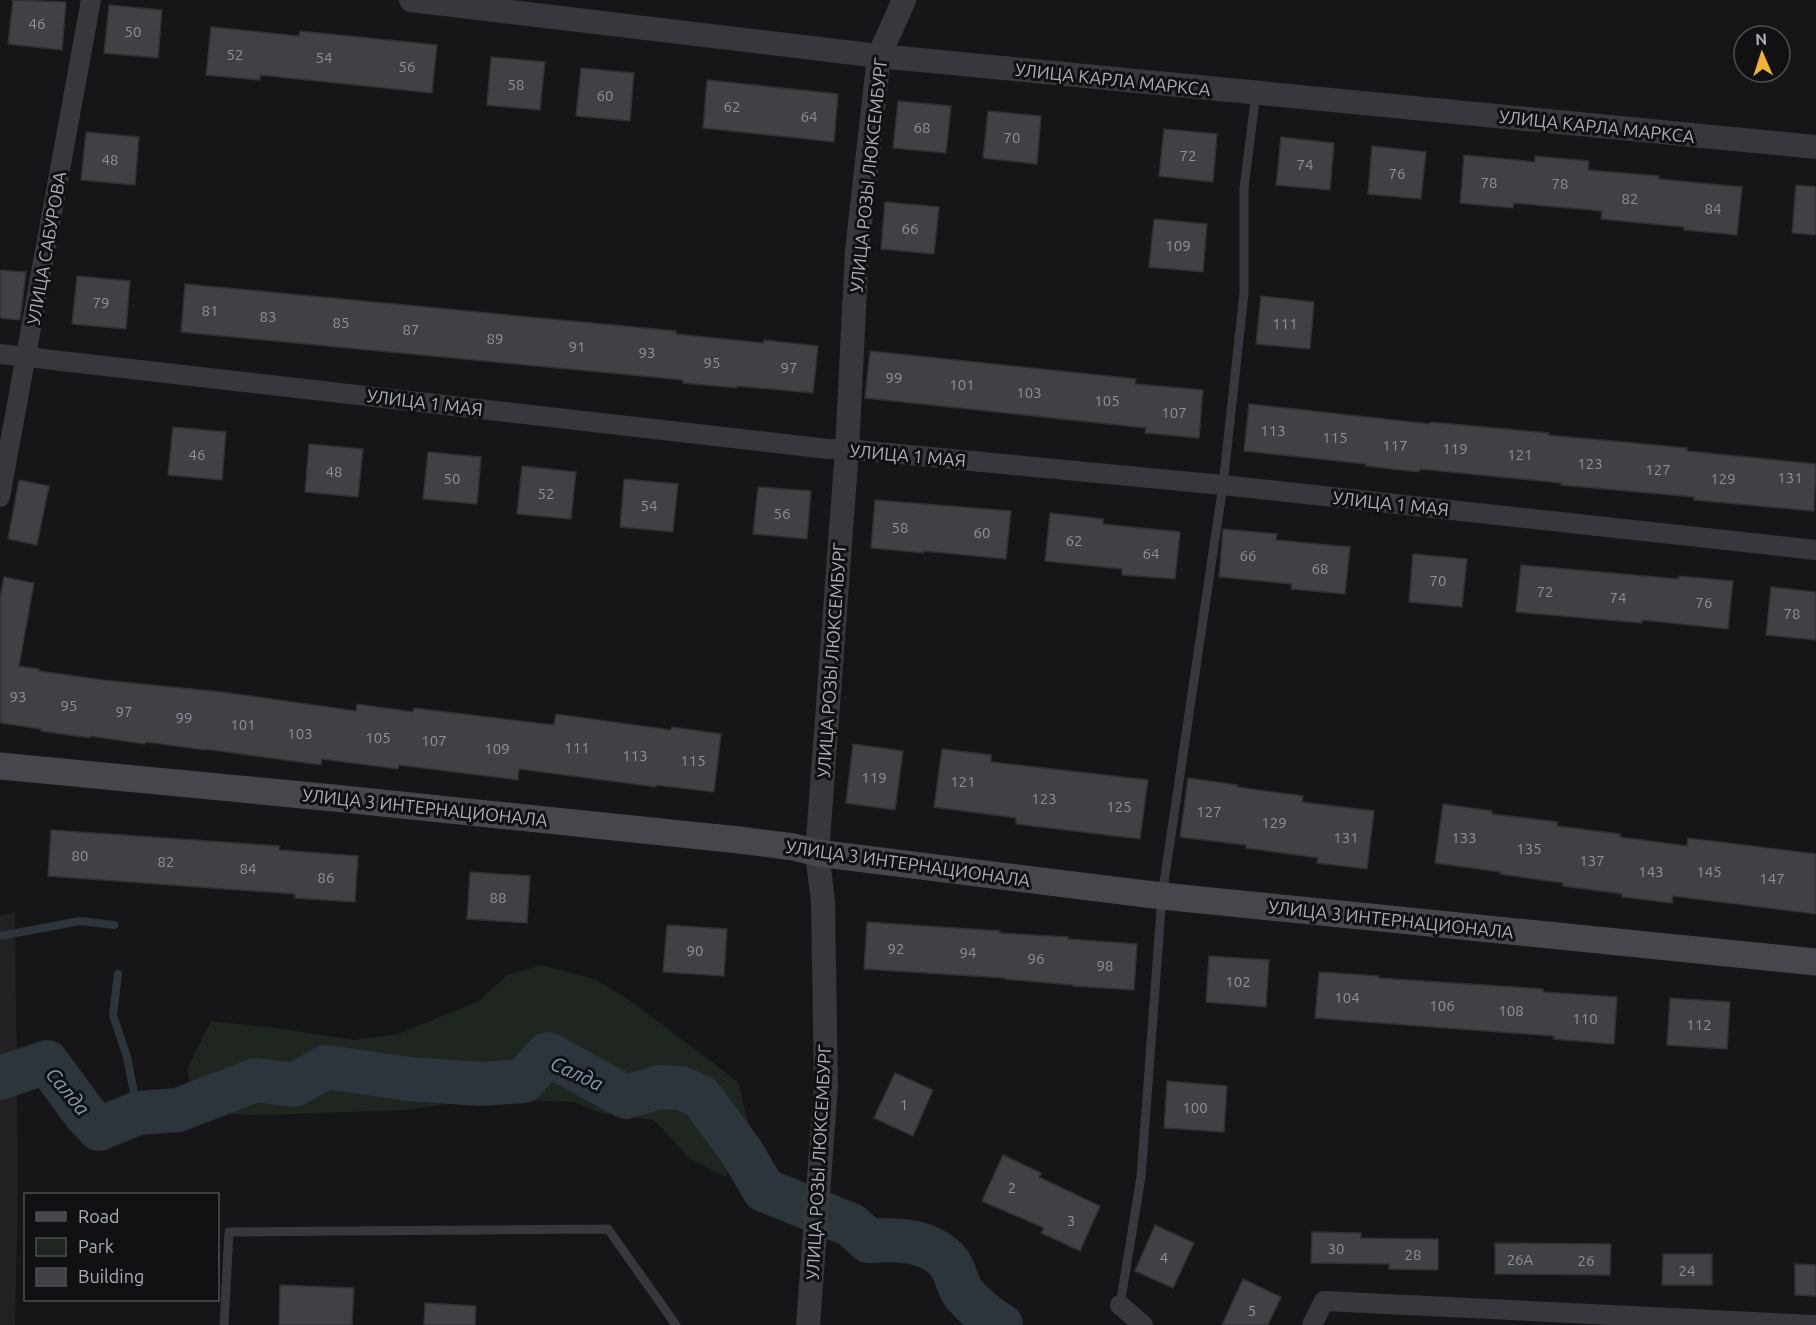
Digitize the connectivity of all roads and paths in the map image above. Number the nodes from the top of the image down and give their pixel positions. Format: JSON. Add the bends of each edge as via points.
{"nodes":[{"id":1,"x":91,"y":0,"type":"edge"},
{"id":2,"x":411,"y":0,"type":"edge"},
{"id":3,"x":904,"y":0,"type":"edge"},
{"id":4,"x":879,"y":56,"type":"junction"},
{"id":5,"x":1256,"y":93,"type":"junction"},
{"id":6,"x":1816,"y":147,"type":"edge"},
{"id":7,"x":0,"y":354,"type":"edge"},
{"id":8,"x":26,"y":356,"type":"junction"},
{"id":9,"x":847,"y":449,"type":"junction"},
{"id":10,"x":1223,"y":485,"type":"junction"},
{"id":11,"x":0,"y":496,"type":"edge"},
{"id":12,"x":1816,"y":550,"type":"edge"},
{"id":13,"x":0,"y":766,"type":"edge"},
{"id":14,"x":817,"y":853,"type":"junction"},
{"id":15,"x":1162,"y":896,"type":"junction"},
{"id":16,"x":1816,"y":962,"type":"edge"},
{"id":17,"x":1120,"y":1305,"type":"joint"},
{"id":18,"x":224,"y":1325,"type":"edge"},
{"id":19,"x":676,"y":1325,"type":"edge"},
{"id":20,"x":808,"y":1325,"type":"edge"},
{"id":21,"x":1143,"y":1325,"type":"edge"},
{"id":22,"x":1312,"y":1325,"type":"edge"},
{"id":23,"x":1816,"y":1325,"type":"edge"}],
"edges":[{"from":1,"to":8,"type":"street","name":"УЛИЦА САБУРОВА"},
{"from":2,"to":4,"type":"street","name":"УЛИЦА КАРЛА МАРКСА"},
{"from":3,"to":4,"type":"street","name":"УЛИЦА РОЗЫ ЛЮКСЕМБУРГ"},
{"from":4,"to":5,"type":"street","name":"УЛИЦА КАРЛА МАРКСА"},
{"from":4,"to":9,"type":"street","name":"УЛИЦА РОЗЫ ЛЮКСЕМБУРГ","via":[[857,250]]},
{"from":5,"to":6,"type":"street","name":"УЛИЦА КАРЛА МАРКСА"},
{"from":5,"to":10,"type":"lane","via":[[1244,188],[1244,293]]},
{"from":7,"to":8,"type":"street","name":"УЛИЦА 1 МАЯ"},
{"from":8,"to":9,"type":"street","name":"УЛИЦА 1 МАЯ"},
{"from":8,"to":11,"type":"street","name":"УЛИЦА САБУРОВА"},
{"from":9,"to":10,"type":"street","name":"УЛИЦА 1 МАЯ"},
{"from":9,"to":14,"type":"street","name":"УЛИЦА РОЗЫ ЛЮКСЕМБУРГ"},
{"from":10,"to":12,"type":"street","name":"УЛИЦА 1 МАЯ"},
{"from":10,"to":15,"type":"lane"},
{"from":13,"to":14,"type":"main road","name":"УЛИЦА 3 ИНТЕРНАЦИОНАЛА","via":[[716,837]]},
{"from":14,"to":15,"type":"main road","name":"УЛИЦА 3 ИНТЕРНАЦИОНАЛА"},
{"from":14,"to":20,"type":"street","name":"УЛИЦА РОЗЫ ЛЮКСЕМБУРГ","via":[[823,901],[826,1086]]},
{"from":15,"to":16,"type":"main road","name":"УЛИЦА 3 ИНТЕРНАЦИОНАЛА"},
{"from":15,"to":17,"type":"lane","via":[[1141,1177]]},
{"from":17,"to":21,"type":"street"},
{"from":18,"to":19,"type":"lane","via":[[230,1232],[608,1229]]},
{"from":22,"to":23,"type":"street","via":[[1324,1301]]}]}
